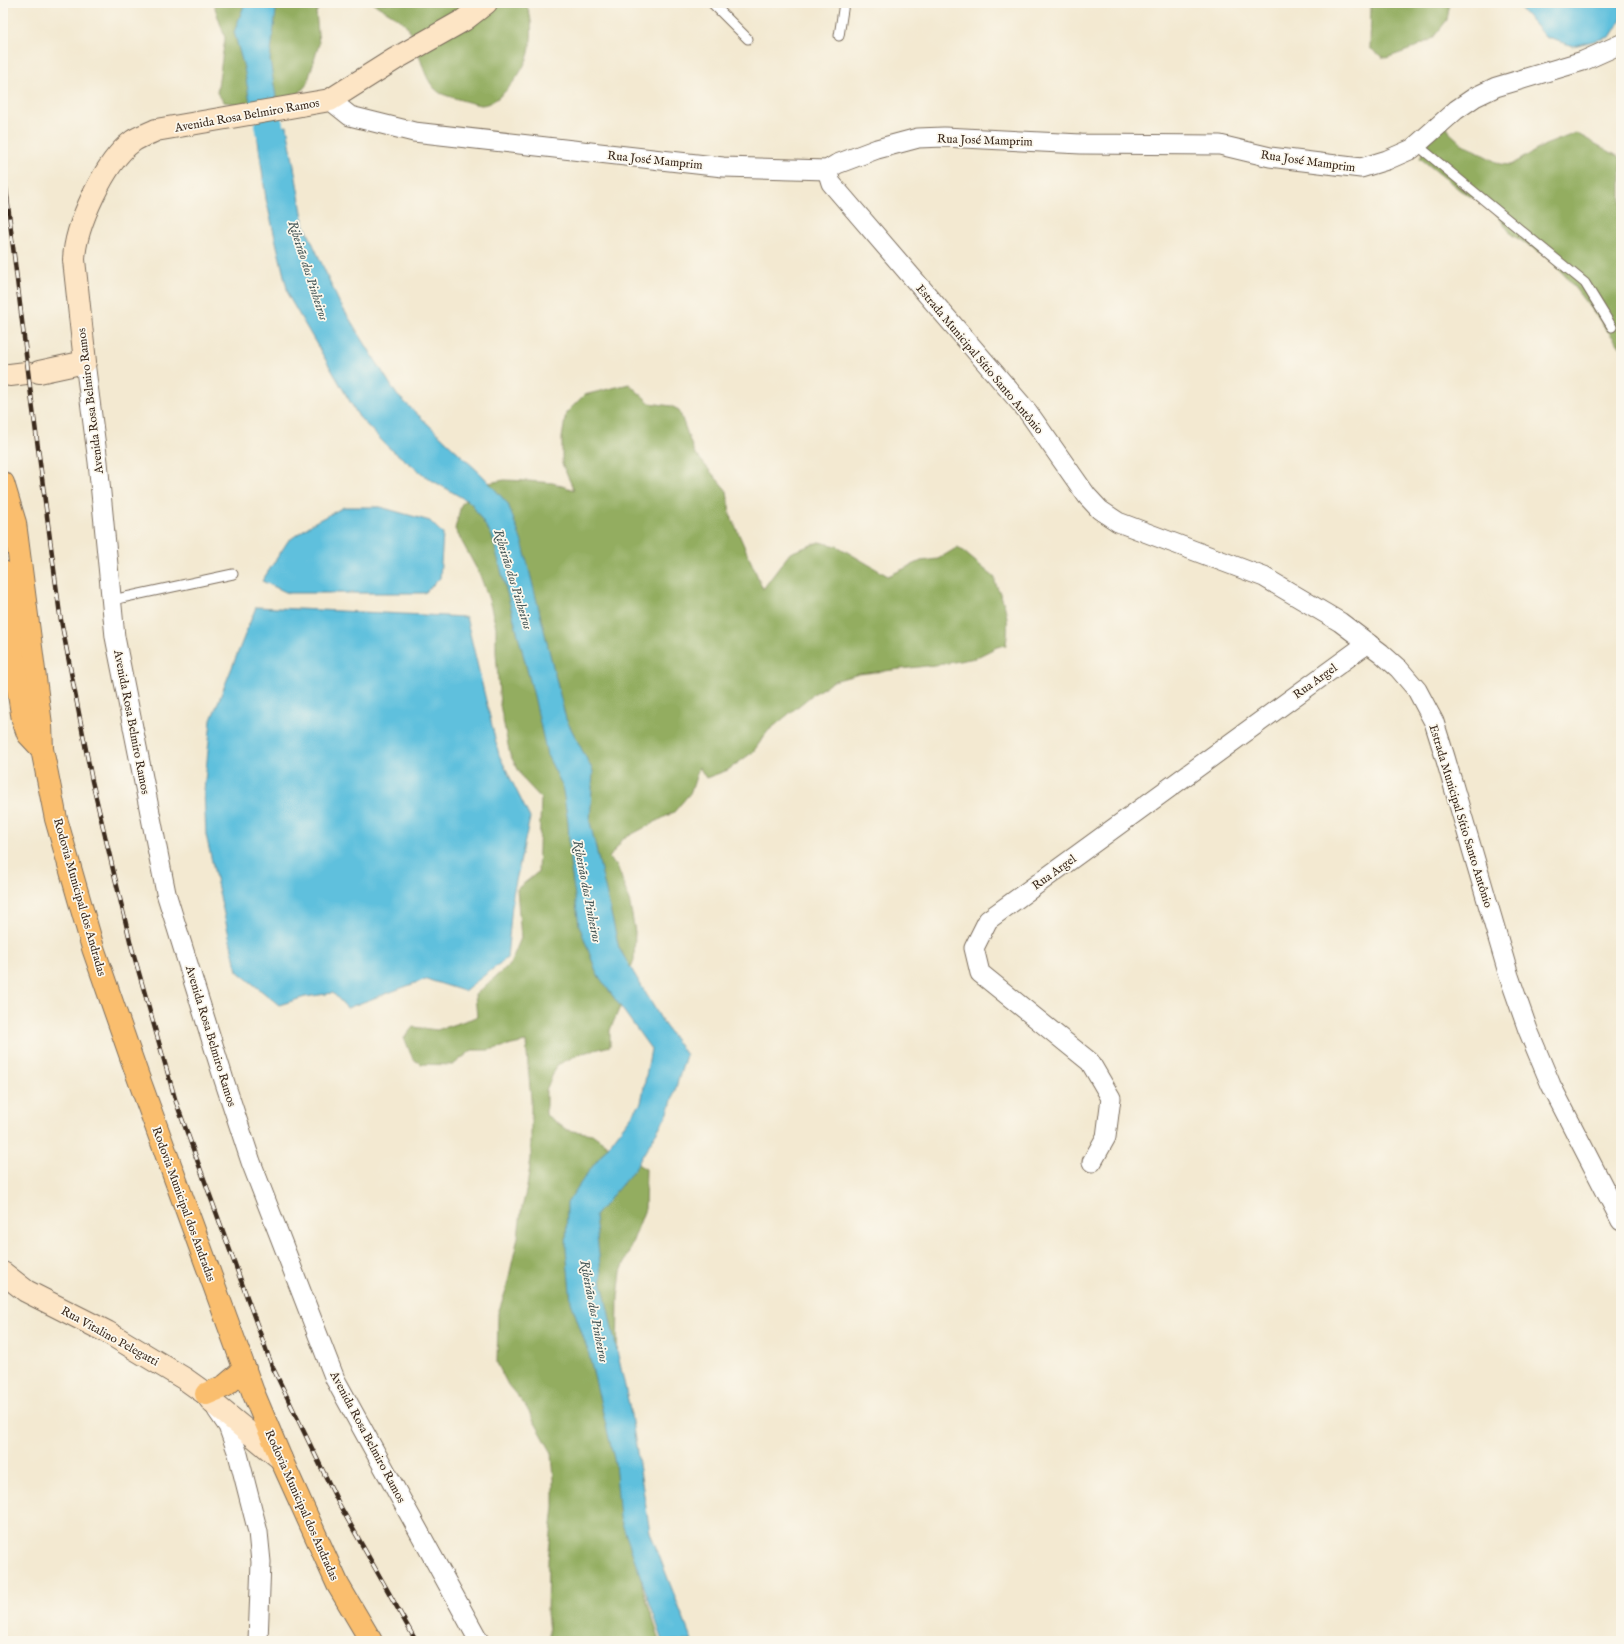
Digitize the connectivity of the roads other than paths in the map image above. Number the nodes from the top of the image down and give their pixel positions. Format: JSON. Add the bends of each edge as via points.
{"nodes":[{"id":1,"x":486,"y":3,"type":"edge"},
{"id":2,"x":712,"y":3,"type":"edge"},
{"id":3,"x":844,"y":3,"type":"edge"},
{"id":4,"x":839,"y":36,"type":"dead end"},
{"id":5,"x":748,"y":40,"type":"dead end"},
{"id":6,"x":1621,"y":44,"type":"edge"},
{"id":7,"x":330,"y":100,"type":"junction"},
{"id":8,"x":1417,"y":145,"type":"junction"},
{"id":9,"x":827,"y":170,"type":"junction"},
{"id":10,"x":1612,"y":327,"type":"dead end"},
{"id":11,"x":85,"y":362,"type":"junction"},
{"id":12,"x":25,"y":373,"type":"dead end"},
{"id":13,"x":3,"y":484,"type":"edge"},
{"id":14,"x":3,"y":572,"type":"edge"},
{"id":15,"x":233,"y":574,"type":"dead end"},
{"id":16,"x":112,"y":600,"type":"junction"},
{"id":17,"x":6,"y":631,"type":"edge"},
{"id":18,"x":1368,"y":643,"type":"junction"},
{"id":19,"x":41,"y":725,"type":"junction"},
{"id":20,"x":42,"y":750,"type":"junction"},
{"id":21,"x":1092,"y":1162,"type":"dead end"},
{"id":22,"x":1621,"y":1221,"type":"edge"},
{"id":23,"x":3,"y":1273,"type":"edge"},
{"id":24,"x":245,"y":1369,"type":"junction"},
{"id":25,"x":210,"y":1399,"type":"junction"},
{"id":26,"x":281,"y":1459,"type":"junction"},
{"id":27,"x":258,"y":1641,"type":"edge"},
{"id":28,"x":372,"y":1641,"type":"edge"},
{"id":29,"x":479,"y":1641,"type":"edge"}],
"edges":[{"from":1,"to":7,"type":"main road","name":"Avenida Rosa Belmiro Ramos","via":[[464,20]]},
{"from":2,"to":5,"type":"lane"},
{"from":3,"to":4,"type":"lane"},
{"from":6,"to":8,"type":"street","name":"Rua José Mamprim","via":[[1583,61],[1496,87],[1475,97],[1456,110]]},
{"from":7,"to":9,"type":"street","name":"Rua José Mamprim","via":[[350,116],[414,132],[723,167]]},
{"from":7,"to":11,"type":"main road","name":"Avenida Rosa Belmiro Ramos","via":[[156,130],[133,141],[113,163],[89,204],[74,246]]},
{"from":8,"to":9,"type":"street","name":"Rua José Mamprim","via":[[1387,160],[1360,168],[1270,157],[1220,146],[918,138],[877,149]]},
{"from":8,"to":10,"type":"lane","via":[[1585,283]]},
{"from":9,"to":18,"type":"street","name":"Estrada Municipal Sítio Santo Antônio","via":[[831,183],[1028,412],[1087,496],[1100,510],[1118,522],[1264,577],[1340,622]]},
{"from":11,"to":12,"type":"main road"},
{"from":11,"to":16,"type":"street","name":"Avenida Rosa Belmiro Ramos"},
{"from":13,"to":19,"type":"main road","name":"Rodovia Municipal dos Andradas","via":[[15,523]]},
{"from":14,"to":17,"type":"main road","name":"Rodovia Municipal dos Andradas"},
{"from":15,"to":16,"type":"lane"},
{"from":16,"to":29,"type":"street","name":"Avenida Rosa Belmiro Ramos","via":[[115,637],[166,893],[251,1162],[335,1379]]},
{"from":17,"to":19,"type":"main road","via":[[18,636],[20,640],[34,710]]},
{"from":17,"to":20,"type":"main road","name":"Rodovia Municipal dos Andradas","via":[[23,720],[28,734]]},
{"from":18,"to":21,"type":"street","name":"Rua Argel","via":[[988,920],[974,948],[980,973],[1090,1062],[1110,1098],[1106,1137]]},
{"from":18,"to":22,"type":"street","name":"Estrada Municipal Sítio Santo Antônio","via":[[1399,668],[1417,690],[1434,722],[1509,976],[1528,1030],[1551,1085]]},
{"from":19,"to":20,"type":"main road","name":"Rodovia Municipal dos Andradas"},
{"from":20,"to":24,"type":"main road","name":"Rodovia Municipal dos Andradas","via":[[56,820],[93,948]]},
{"from":23,"to":25,"type":"main road","name":"Rua Vitalino Pelegatti","via":[[26,1291],[107,1332],[185,1379]]},
{"from":24,"to":25,"type":"main road"},
{"from":24,"to":26,"type":"main road","name":"Rodovia Municipal dos Andradas"},
{"from":25,"to":26,"type":"main road","name":"Rua Vitalino Pelegatti"},
{"from":25,"to":27,"type":"street","via":[[228,1426],[258,1532],[261,1562]]},
{"from":26,"to":28,"type":"main road","name":"Rodovia Municipal dos Andradas","via":[[338,1585]]}]}
